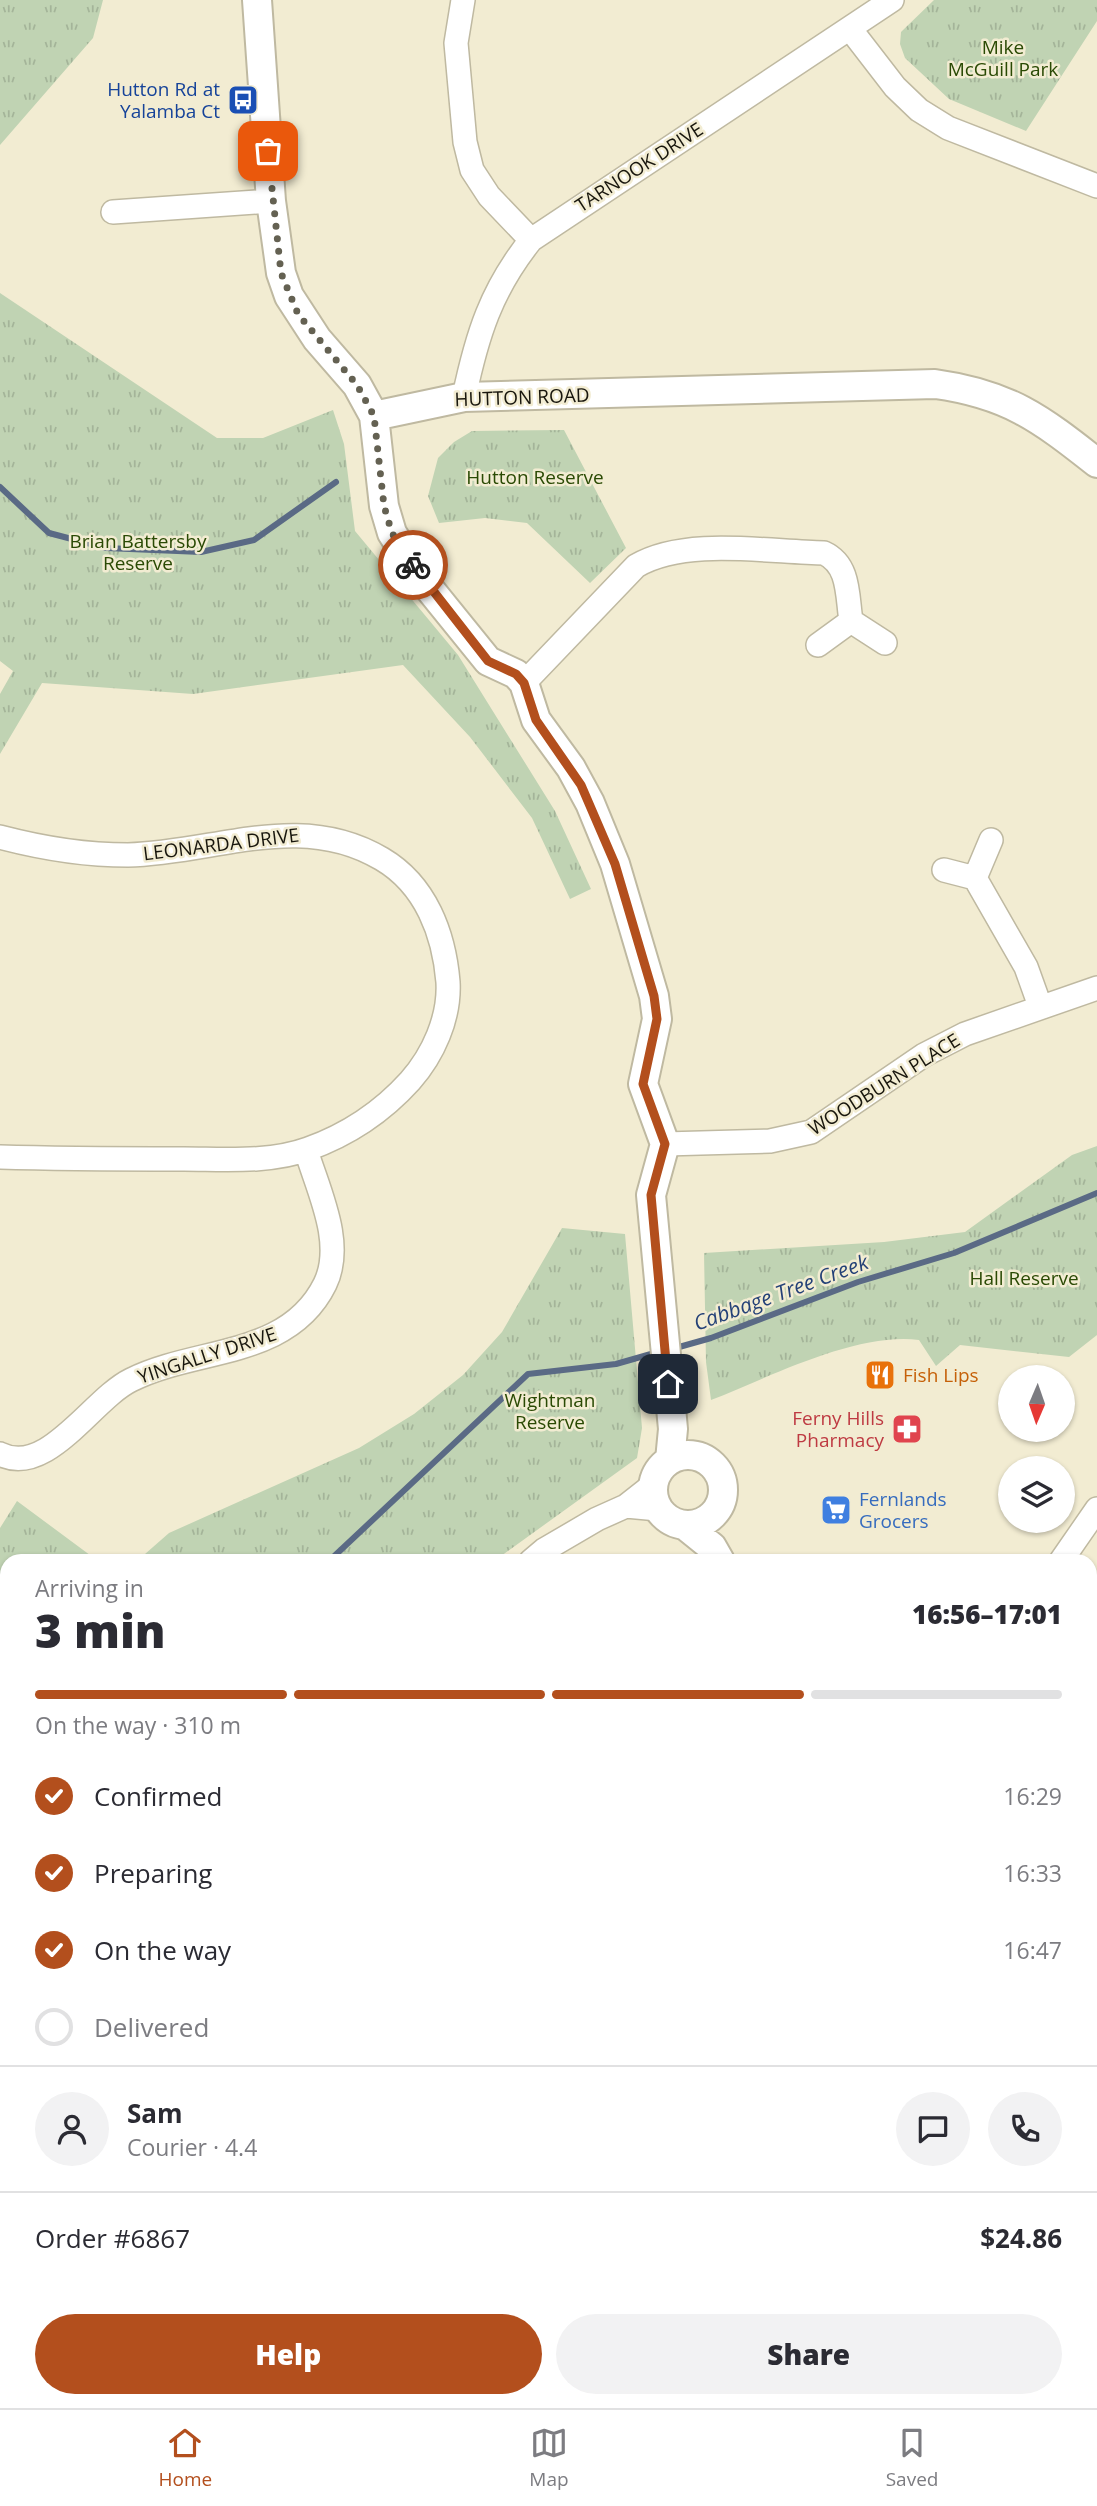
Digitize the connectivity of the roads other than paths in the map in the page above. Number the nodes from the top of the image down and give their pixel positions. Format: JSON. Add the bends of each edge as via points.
{"nodes":[{"id":1,"x":257,"y":0,"type":"edge"},
{"id":2,"x":463,"y":0,"type":"edge"},
{"id":3,"x":892,"y":0,"type":"edge"},
{"id":4,"x":851,"y":30,"type":"junction"},
{"id":5,"x":1097,"y":186,"type":"edge"},
{"id":6,"x":271,"y":201,"type":"junction"},
{"id":7,"x":113,"y":212,"type":"dead end"},
{"id":8,"x":531,"y":240,"type":"junction"},
{"id":9,"x":464,"y":397,"type":"junction"},
{"id":10,"x":374,"y":416,"type":"junction"},
{"id":11,"x":1097,"y":463,"type":"edge"},
{"id":12,"x":850,"y":621,"type":"junction"},
{"id":13,"x":885,"y":643,"type":"dead end"},
{"id":14,"x":818,"y":645,"type":"dead end"},
{"id":15,"x":524,"y":683,"type":"junction"},
{"id":16,"x":0,"y":837,"type":"edge"},
{"id":17,"x":991,"y":840,"type":"dead end"},
{"id":18,"x":944,"y":870,"type":"dead end"},
{"id":19,"x":975,"y":878,"type":"junction"},
{"id":20,"x":1097,"y":988,"type":"edge"},
{"id":21,"x":1040,"y":1006,"type":"junction"},
{"id":22,"x":665,"y":1144,"type":"junction"},
{"id":23,"x":306,"y":1150,"type":"junction"},
{"id":24,"x":0,"y":1157,"type":"edge"},
{"id":25,"x":0,"y":1454,"type":"edge"},
{"id":26,"x":680,"y":1457,"type":"junction"},
{"id":27,"x":656,"y":1496,"type":"junction"},
{"id":28,"x":1097,"y":1509,"type":"edge"},
{"id":29,"x":698,"y":1522,"type":"junction"},
{"id":30,"x":542,"y":1554,"type":"edge"},
{"id":31,"x":716,"y":1554,"type":"edge"},
{"id":32,"x":1066,"y":1554,"type":"edge"}],
"edges":[{"from":1,"to":6,"type":"street"},
{"from":2,"to":8,"type":"street","via":[[456,43],[472,170],[489,196]]},
{"from":3,"to":4,"type":"street","name":"TARNOOK DRIVE"},
{"from":4,"to":5,"type":"street","via":[[919,110],[948,128]]},
{"from":4,"to":8,"type":"street","name":"TARNOOK DRIVE"},
{"from":6,"to":7,"type":"street"},
{"from":6,"to":10,"type":"street","via":[[281,273],[289,296],[317,339],[357,385]]},
{"from":8,"to":9,"type":"street","name":"TARNOOK DRIVE","via":[[495,293]]},
{"from":9,"to":10,"type":"street","name":"HUTTON ROAD"},
{"from":9,"to":11,"type":"street","name":"HUTTON ROAD","via":[[934,384],[973,389],[1027,410]]},
{"from":10,"to":15,"type":"street","via":[[384,506],[392,533],[420,577],[488,661],[516,674]]},
{"from":12,"to":13,"type":"street"},
{"from":12,"to":14,"type":"street"},
{"from":12,"to":15,"type":"street","via":[[844,572],[824,553],[684,550],[652,556],[636,566]]},
{"from":15,"to":22,"type":"street","via":[[536,720],[571,768],[615,864],[654,996],[657,1019],[643,1084]]},
{"from":16,"to":23,"type":"street","name":"LEONARDA DRIVE","via":[[79,852],[128,855],[309,834],[345,842],[403,874],[421,895],[446,954],[448,990],[435,1046],[420,1069],[377,1113]]},
{"from":17,"to":19,"type":"street"},
{"from":18,"to":19,"type":"street"},
{"from":19,"to":21,"type":"street","via":[[1026,967]]},
{"from":20,"to":21,"type":"street","name":"WOODBURN PLACE"},
{"from":21,"to":22,"type":"street","name":"WOODBURN PLACE","via":[[924,1055],[811,1132],[770,1141]]},
{"from":22,"to":26,"type":"street","via":[[651,1195],[663,1340]]},
{"from":23,"to":24,"type":"street","name":"LEONARDA DRIVE","via":[[206,1159]]},
{"from":23,"to":25,"type":"street","name":"YINGALLY DRIVE","via":[[331,1232],[331,1257],[326,1283],[290,1328],[135,1378],[105,1396],[38,1457],[9,1459]]},
{"from":26,"to":27,"type":"street","via":[[657,1474]]},
{"from":26,"to":29,"type":"street","via":[[709,1461],[721,1477],[724,1496]]},
{"from":27,"to":29,"type":"street","via":[[665,1517]]},
{"from":27,"to":30,"type":"street","via":[[576,1531]]},
{"from":28,"to":32,"type":"street"},
{"from":29,"to":31,"type":"street"}]}
